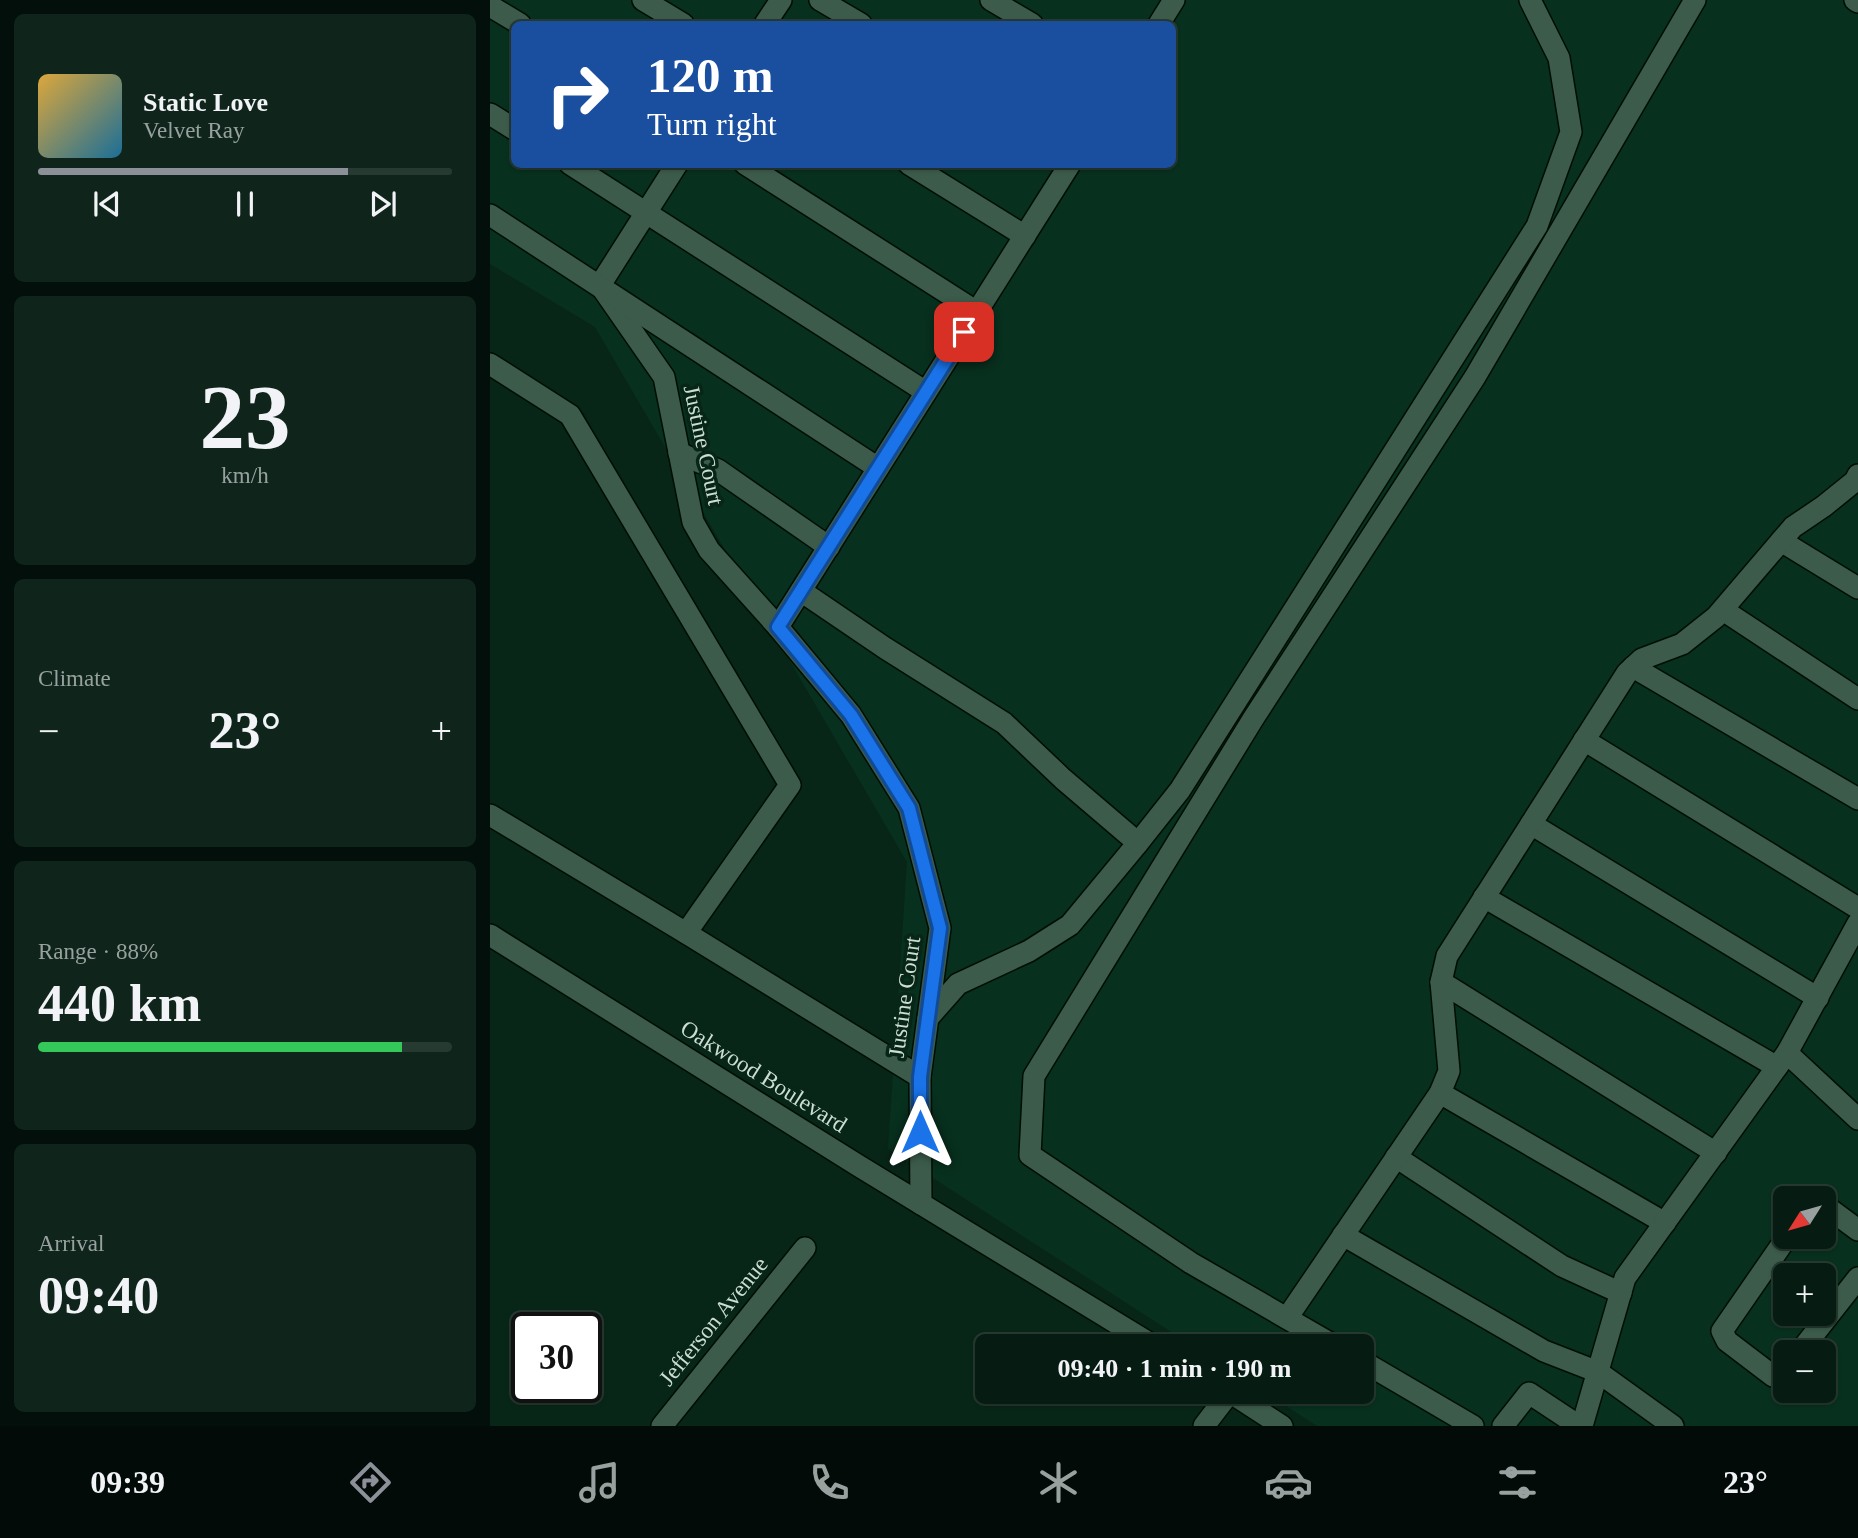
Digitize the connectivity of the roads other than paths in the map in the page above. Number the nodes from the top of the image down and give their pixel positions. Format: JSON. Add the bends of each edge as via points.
{"nodes":[{"id":1,"x":643,"y":0,"type":"edge"},
{"id":2,"x":781,"y":0,"type":"edge"},
{"id":3,"x":820,"y":0,"type":"edge"},
{"id":4,"x":991,"y":0,"type":"edge"},
{"id":5,"x":1530,"y":0,"type":"edge"},
{"id":6,"x":1695,"y":0,"type":"edge"},
{"id":7,"x":490,"y":6,"type":"edge"},
{"id":8,"x":515,"y":21,"type":"edge"},
{"id":9,"x":678,"y":21,"type":"edge"},
{"id":10,"x":767,"y":21,"type":"edge"},
{"id":11,"x":856,"y":21,"type":"edge"},
{"id":12,"x":1027,"y":21,"type":"edge"},
{"id":13,"x":490,"y":114,"type":"edge"},
{"id":14,"x":511,"y":127,"type":"edge"},
{"id":15,"x":575,"y":168,"type":"edge"},
{"id":16,"x":674,"y":168,"type":"edge"},
{"id":17,"x":751,"y":168,"type":"edge"},
{"id":18,"x":915,"y":168,"type":"edge"},
{"id":19,"x":1068,"y":168,"type":"edge"},
{"id":20,"x":646,"y":213,"type":"junction"},
{"id":21,"x":490,"y":215,"type":"edge"},
{"id":22,"x":1025,"y":236,"type":"junction"},
{"id":23,"x":600,"y":285,"type":"junction"},
{"id":24,"x":977,"y":313,"type":"junction"},
{"id":25,"x":490,"y":364,"type":"edge"},
{"id":26,"x":926,"y":392,"type":"junction"},
{"id":27,"x":679,"y":453,"type":"junction"},
{"id":28,"x":878,"y":468,"type":"junction"},
{"id":29,"x":1857,"y":479,"type":"edge"},
{"id":30,"x":1781,"y":541,"type":"junction"},
{"id":31,"x":829,"y":547,"type":"junction"},
{"id":32,"x":1858,"y":588,"type":"edge"},
{"id":33,"x":801,"y":591,"type":"junction"},
{"id":34,"x":1723,"y":610,"type":"junction"},
{"id":35,"x":778,"y":627,"type":"junction"},
{"id":36,"x":1633,"y":667,"type":"junction"},
{"id":37,"x":1858,"y":699,"type":"edge"},
{"id":38,"x":1584,"y":740,"type":"junction"},
{"id":39,"x":1858,"y":799,"type":"edge"},
{"id":40,"x":490,"y":815,"type":"edge"},
{"id":41,"x":1531,"y":824,"type":"junction"},
{"id":42,"x":1138,"y":843,"type":"junction"},
{"id":43,"x":1484,"y":897,"type":"junction"},
{"id":44,"x":1858,"y":908,"type":"edge"},
{"id":45,"x":1858,"y":923,"type":"edge"},
{"id":46,"x":686,"y":933,"type":"junction"},
{"id":47,"x":490,"y":935,"type":"edge"},
{"id":48,"x":1441,"y":982,"type":"junction"},
{"id":49,"x":1818,"y":998,"type":"junction"},
{"id":50,"x":928,"y":1018,"type":"junction"},
{"id":51,"x":1782,"y":1060,"type":"junction"},
{"id":52,"x":920,"y":1077,"type":"junction"},
{"id":53,"x":1440,"y":1093,"type":"junction"},
{"id":54,"x":1855,"y":1107,"type":"edge"},
{"id":55,"x":1716,"y":1153,"type":"junction"},
{"id":56,"x":1396,"y":1157,"type":"junction"},
{"id":57,"x":920,"y":1204,"type":"junction"},
{"id":58,"x":1836,"y":1214,"type":"edge"},
{"id":59,"x":1665,"y":1223,"type":"junction"},
{"id":60,"x":1858,"y":1230,"type":"edge"},
{"id":61,"x":1343,"y":1235,"type":"junction"},
{"id":62,"x":806,"y":1248,"type":"dead end"},
{"id":63,"x":1778,"y":1250,"type":"edge"},
{"id":64,"x":1858,"y":1278,"type":"edge"},
{"id":65,"x":1621,"y":1293,"type":"junction"},
{"id":66,"x":1287,"y":1318,"type":"junction"},
{"id":67,"x":1134,"y":1334,"type":"edge"},
{"id":68,"x":1314,"y":1334,"type":"edge"},
{"id":69,"x":1809,"y":1340,"type":"edge"},
{"id":70,"x":1374,"y":1368,"type":"edge"},
{"id":71,"x":1598,"y":1372,"type":"junction"},
{"id":72,"x":1773,"y":1376,"type":"edge"},
{"id":73,"x":1220,"y":1404,"type":"edge"},
{"id":74,"x":1248,"y":1404,"type":"edge"},
{"id":75,"x":1669,"y":1425,"type":"edge"},
{"id":76,"x":662,"y":1426,"type":"edge"},
{"id":77,"x":1204,"y":1426,"type":"edge"},
{"id":78,"x":1282,"y":1426,"type":"edge"},
{"id":79,"x":1473,"y":1426,"type":"edge"},
{"id":80,"x":1503,"y":1426,"type":"edge"},
{"id":81,"x":1580,"y":1426,"type":"edge"}],
"edges":[{"from":1,"to":9,"type":"street"},
{"from":2,"to":10,"type":"street"},
{"from":3,"to":11,"type":"street"},
{"from":4,"to":12,"type":"street"},
{"from":5,"to":42,"type":"street","via":[[1559,58],[1571,132],[1537,226],[1180,790]]},
{"from":6,"to":66,"type":"street","via":[[1475,376],[1253,719],[1034,1076],[1030,1154],[1191,1263]]},
{"from":7,"to":8,"type":"street"},
{"from":13,"to":14,"type":"street"},
{"from":15,"to":20,"type":"street"},
{"from":16,"to":20,"type":"street"},
{"from":17,"to":24,"type":"street"},
{"from":18,"to":22,"type":"street"},
{"from":19,"to":22,"type":"street"},
{"from":20,"to":23,"type":"street"},
{"from":20,"to":26,"type":"street"},
{"from":21,"to":23,"type":"street"},
{"from":22,"to":24,"type":"street"},
{"from":23,"to":27,"type":"street","name":"Justine Court","via":[[663,377]]},
{"from":23,"to":28,"type":"street"},
{"from":24,"to":26,"type":"street"},
{"from":25,"to":46,"type":"street","via":[[570,415],[790,785]]},
{"from":26,"to":28,"type":"street"},
{"from":27,"to":31,"type":"street","via":[[718,470]]},
{"from":27,"to":35,"type":"street","name":"Justine Court","via":[[693,522],[709,550]]},
{"from":28,"to":31,"type":"street"},
{"from":29,"to":30,"type":"street"},
{"from":30,"to":32,"type":"street"},
{"from":30,"to":34,"type":"street"},
{"from":31,"to":33,"type":"street"},
{"from":33,"to":35,"type":"street"},
{"from":33,"to":42,"type":"street","via":[[1004,723]]},
{"from":34,"to":36,"type":"street","via":[[1682,644]]},
{"from":34,"to":37,"type":"street"},
{"from":35,"to":50,"type":"street","name":"Justine Court","via":[[851,715],[909,808],[940,928]]},
{"from":36,"to":38,"type":"street"},
{"from":36,"to":39,"type":"street"},
{"from":38,"to":41,"type":"street"},
{"from":38,"to":44,"type":"street"},
{"from":40,"to":46,"type":"street","name":"Justine Court"},
{"from":41,"to":43,"type":"street"},
{"from":41,"to":49,"type":"street"},
{"from":42,"to":50,"type":"street","via":[[1070,925],[958,984]]},
{"from":43,"to":48,"type":"street","via":[[1447,956]]},
{"from":43,"to":51,"type":"street"},
{"from":45,"to":49,"type":"street"},
{"from":46,"to":52,"type":"street","name":"Justine Court"},
{"from":47,"to":57,"type":"street","name":"Oakwood Boulevard"},
{"from":48,"to":53,"type":"street","via":[[1450,1071]]},
{"from":48,"to":55,"type":"street"},
{"from":49,"to":51,"type":"street"},
{"from":50,"to":52,"type":"street","name":"Justine Court"},
{"from":51,"to":54,"type":"street"},
{"from":51,"to":55,"type":"street"},
{"from":52,"to":57,"type":"street","name":"Justine Court"},
{"from":53,"to":56,"type":"street"},
{"from":53,"to":59,"type":"street"},
{"from":55,"to":59,"type":"street"},
{"from":56,"to":61,"type":"street"},
{"from":56,"to":65,"type":"street","via":[[1562,1266]]},
{"from":57,"to":67,"type":"street","name":"Oakwood Boulevard"},
{"from":58,"to":60,"type":"street"},
{"from":59,"to":65,"type":"street","via":[[1625,1278]]},
{"from":61,"to":66,"type":"street"},
{"from":61,"to":71,"type":"street","via":[[1544,1351]]},
{"from":62,"to":76,"type":"street","name":"Jefferson Avenue"},
{"from":63,"to":72,"type":"street","via":[[1722,1331],[1727,1341]]},
{"from":64,"to":69,"type":"street"},
{"from":65,"to":71,"type":"street"},
{"from":66,"to":68,"type":"street"},
{"from":70,"to":79,"type":"street"},
{"from":71,"to":75,"type":"street"},
{"from":71,"to":81,"type":"street"},
{"from":73,"to":77,"type":"street"},
{"from":74,"to":78,"type":"street"},
{"from":80,"to":81,"type":"street","via":[[1529,1393]]}]}
